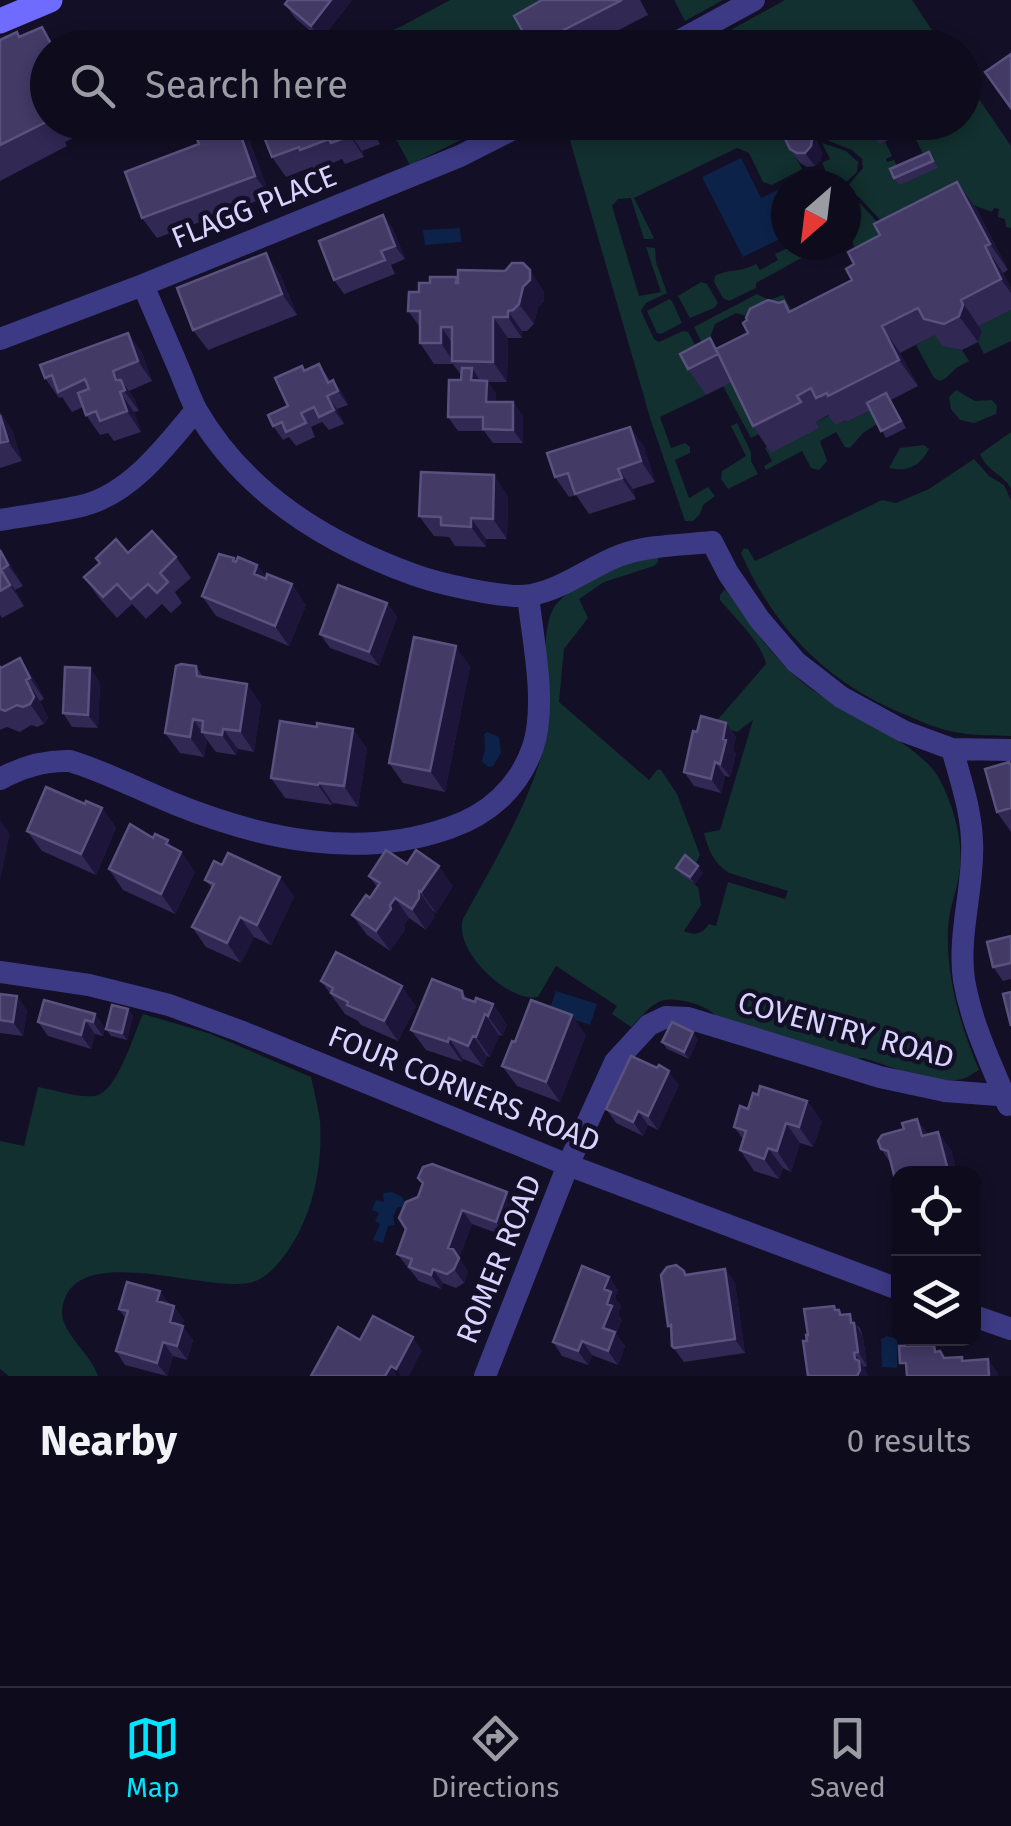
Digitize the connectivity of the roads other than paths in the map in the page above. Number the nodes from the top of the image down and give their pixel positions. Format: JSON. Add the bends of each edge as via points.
{"nodes":[{"id":1,"x":50,"y":0,"type":"edge"},
{"id":2,"x":754,"y":0,"type":"edge"},
{"id":3,"x":4,"y":12,"type":"edge"},
{"id":4,"x":699,"y":30,"type":"edge"},
{"id":5,"x":492,"y":140,"type":"edge"},
{"id":6,"x":143,"y":285,"type":"junction"},
{"id":7,"x":0,"y":340,"type":"edge"},
{"id":8,"x":196,"y":410,"type":"junction"},
{"id":9,"x":0,"y":520,"type":"edge"},
{"id":10,"x":528,"y":596,"type":"junction"},
{"id":11,"x":952,"y":749,"type":"junction"},
{"id":12,"x":1011,"y":750,"type":"edge"},
{"id":13,"x":0,"y":779,"type":"edge"},
{"id":14,"x":0,"y":972,"type":"edge"},
{"id":15,"x":666,"y":1017,"type":"joint"},
{"id":16,"x":1009,"y":1101,"type":"edge"},
{"id":17,"x":568,"y":1165,"type":"junction"},
{"id":18,"x":891,"y":1286,"type":"edge"},
{"id":19,"x":981,"y":1318,"type":"edge"},
{"id":20,"x":1011,"y":1329,"type":"edge"},
{"id":21,"x":484,"y":1376,"type":"edge"}],
"edges":[{"from":1,"to":3,"type":"main road"},
{"from":2,"to":4,"type":"street"},
{"from":5,"to":6,"type":"street","name":"FLAGG PLACE"},
{"from":6,"to":7,"type":"street","name":"FLAGG PLACE"},
{"from":6,"to":8,"type":"street"},
{"from":8,"to":9,"type":"street","via":[[120,488],[88,504]]},
{"from":8,"to":10,"type":"street","via":[[264,494],[342,544],[431,581]]},
{"from":10,"to":11,"type":"street","via":[[624,554],[712,542],[760,620],[796,662],[841,697]]},
{"from":10,"to":13,"type":"street","via":[[537,680],[533,746],[498,803],[471,821],[373,845],[321,842],[220,821],[70,761]]},
{"from":11,"to":12,"type":"street"},
{"from":11,"to":16,"type":"street","via":[[973,852],[964,980],[980,1041]]},
{"from":14,"to":17,"type":"street","name":"FOUR CORNERS ROAD","via":[[170,1004]]},
{"from":15,"to":16,"type":"street","name":"COVENTRY ROAD","via":[[880,1077]]},
{"from":15,"to":17,"type":"street","name":"ROMER ROAD","via":[[615,1062]]},
{"from":17,"to":18,"type":"street","name":"FOUR CORNERS ROAD"},
{"from":17,"to":21,"type":"street","name":"ROMER ROAD"},
{"from":19,"to":20,"type":"street"}]}
